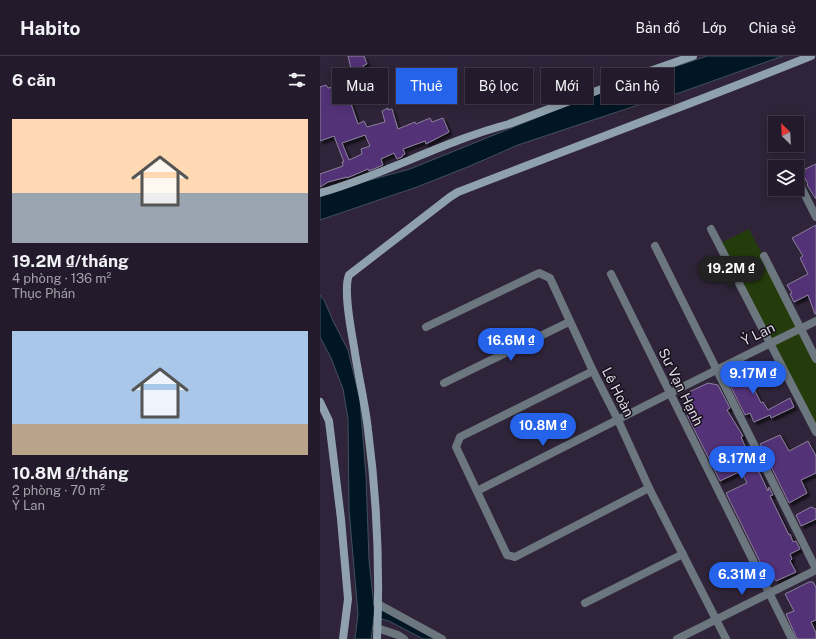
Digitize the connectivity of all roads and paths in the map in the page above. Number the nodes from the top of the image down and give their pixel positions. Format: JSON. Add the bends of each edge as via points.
{"nodes":[{"id":1,"x":693,"y":56,"type":"edge"},
{"id":2,"x":811,"y":56,"type":"edge"},
{"id":3,"x":320,"y":193,"type":"edge"},
{"id":4,"x":804,"y":193,"type":"edge"},
{"id":5,"x":816,"y":218,"type":"edge"},
{"id":6,"x":711,"y":229,"type":"dead end"},
{"id":7,"x":656,"y":246,"type":"dead end"},
{"id":8,"x":764,"y":256,"type":"dead end"},
{"id":9,"x":611,"y":274,"type":"dead end"},
{"id":10,"x":816,"y":321,"type":"edge"},
{"id":11,"x":570,"y":322,"type":"junction"},
{"id":12,"x":426,"y":327,"type":"dead end"},
{"id":13,"x":800,"y":328,"type":"junction"},
{"id":14,"x":770,"y":342,"type":"junction"},
{"id":15,"x":816,"y":359,"type":"edge"},
{"id":16,"x":717,"y":369,"type":"junction"},
{"id":17,"x":593,"y":371,"type":"junction"},
{"id":18,"x":444,"y":383,"type":"dead end"},
{"id":19,"x":669,"y":393,"type":"junction"},
{"id":20,"x":320,"y":402,"type":"edge"},
{"id":21,"x":618,"y":420,"type":"junction"},
{"id":22,"x":816,"y":432,"type":"edge"},
{"id":23,"x":649,"y":488,"type":"junction"},
{"id":24,"x":477,"y":492,"type":"junction"},
{"id":25,"x":683,"y":554,"type":"junction"},
{"id":26,"x":816,"y":569,"type":"edge"},
{"id":27,"x":768,"y":594,"type":"junction"},
{"id":28,"x":585,"y":603,"type":"dead end"},
{"id":29,"x":378,"y":605,"type":"junction"},
{"id":30,"x":717,"y":620,"type":"junction"},
{"id":31,"x":377,"y":624,"type":"junction"},
{"id":32,"x":344,"y":639,"type":"edge"},
{"id":33,"x":377,"y":639,"type":"edge"},
{"id":34,"x":404,"y":639,"type":"edge"},
{"id":35,"x":442,"y":639,"type":"edge"},
{"id":36,"x":677,"y":639,"type":"edge"},
{"id":37,"x":726,"y":639,"type":"edge"},
{"id":38,"x":792,"y":639,"type":"edge"}],
"edges":[{"from":1,"to":3,"type":"street"},
{"from":2,"to":29,"type":"street","via":[[705,99],[458,192],[349,275],[347,281],[350,318],[368,429],[374,497],[379,566]]},
{"from":4,"to":5,"type":"street"},
{"from":6,"to":14,"type":"street"},
{"from":7,"to":16,"type":"street"},
{"from":8,"to":13,"type":"street"},
{"from":9,"to":19,"type":"street","name":"Sư Vạn Hạnh"},
{"from":10,"to":13,"type":"street","name":"Ỷ Lan"},
{"from":11,"to":12,"type":"street","name":"Lê Hoàn","via":[[550,278],[539,273]]},
{"from":11,"to":17,"type":"street","name":"Lê Hoàn"},
{"from":11,"to":18,"type":"street"},
{"from":13,"to":14,"type":"street","name":"Ỷ Lan"},
{"from":13,"to":15,"type":"street"},
{"from":14,"to":16,"type":"street","name":"Ỷ Lan"},
{"from":14,"to":22,"type":"street"},
{"from":16,"to":19,"type":"street","name":"Ỷ Lan"},
{"from":16,"to":26,"type":"street"},
{"from":17,"to":21,"type":"street","name":"Lê Hoàn"},
{"from":17,"to":24,"type":"street","via":[[460,437],[456,447]]},
{"from":19,"to":21,"type":"street","name":"Ỷ Lan"},
{"from":19,"to":27,"type":"street","name":"Sư Vạn Hạnh"},
{"from":20,"to":32,"type":"street","via":[[330,421],[341,519],[348,599]]},
{"from":21,"to":23,"type":"street","name":"Lê Hoàn"},
{"from":21,"to":24,"type":"street","name":"Ỷ Lan"},
{"from":23,"to":24,"type":"street","via":[[515,557],[507,555]]},
{"from":23,"to":25,"type":"street","name":"Lê Hoàn"},
{"from":25,"to":28,"type":"street"},
{"from":25,"to":30,"type":"street","name":"Lê Hoàn"},
{"from":26,"to":27,"type":"street"},
{"from":27,"to":30,"type":"street"},
{"from":27,"to":38,"type":"street","name":"Sư Vạn Hạnh"},
{"from":29,"to":31,"type":"street"},
{"from":29,"to":35,"type":"street"},
{"from":30,"to":36,"type":"street"},
{"from":30,"to":37,"type":"street","name":"Lê Hoàn"},
{"from":31,"to":33,"type":"street"},
{"from":31,"to":34,"type":"street"}]}
